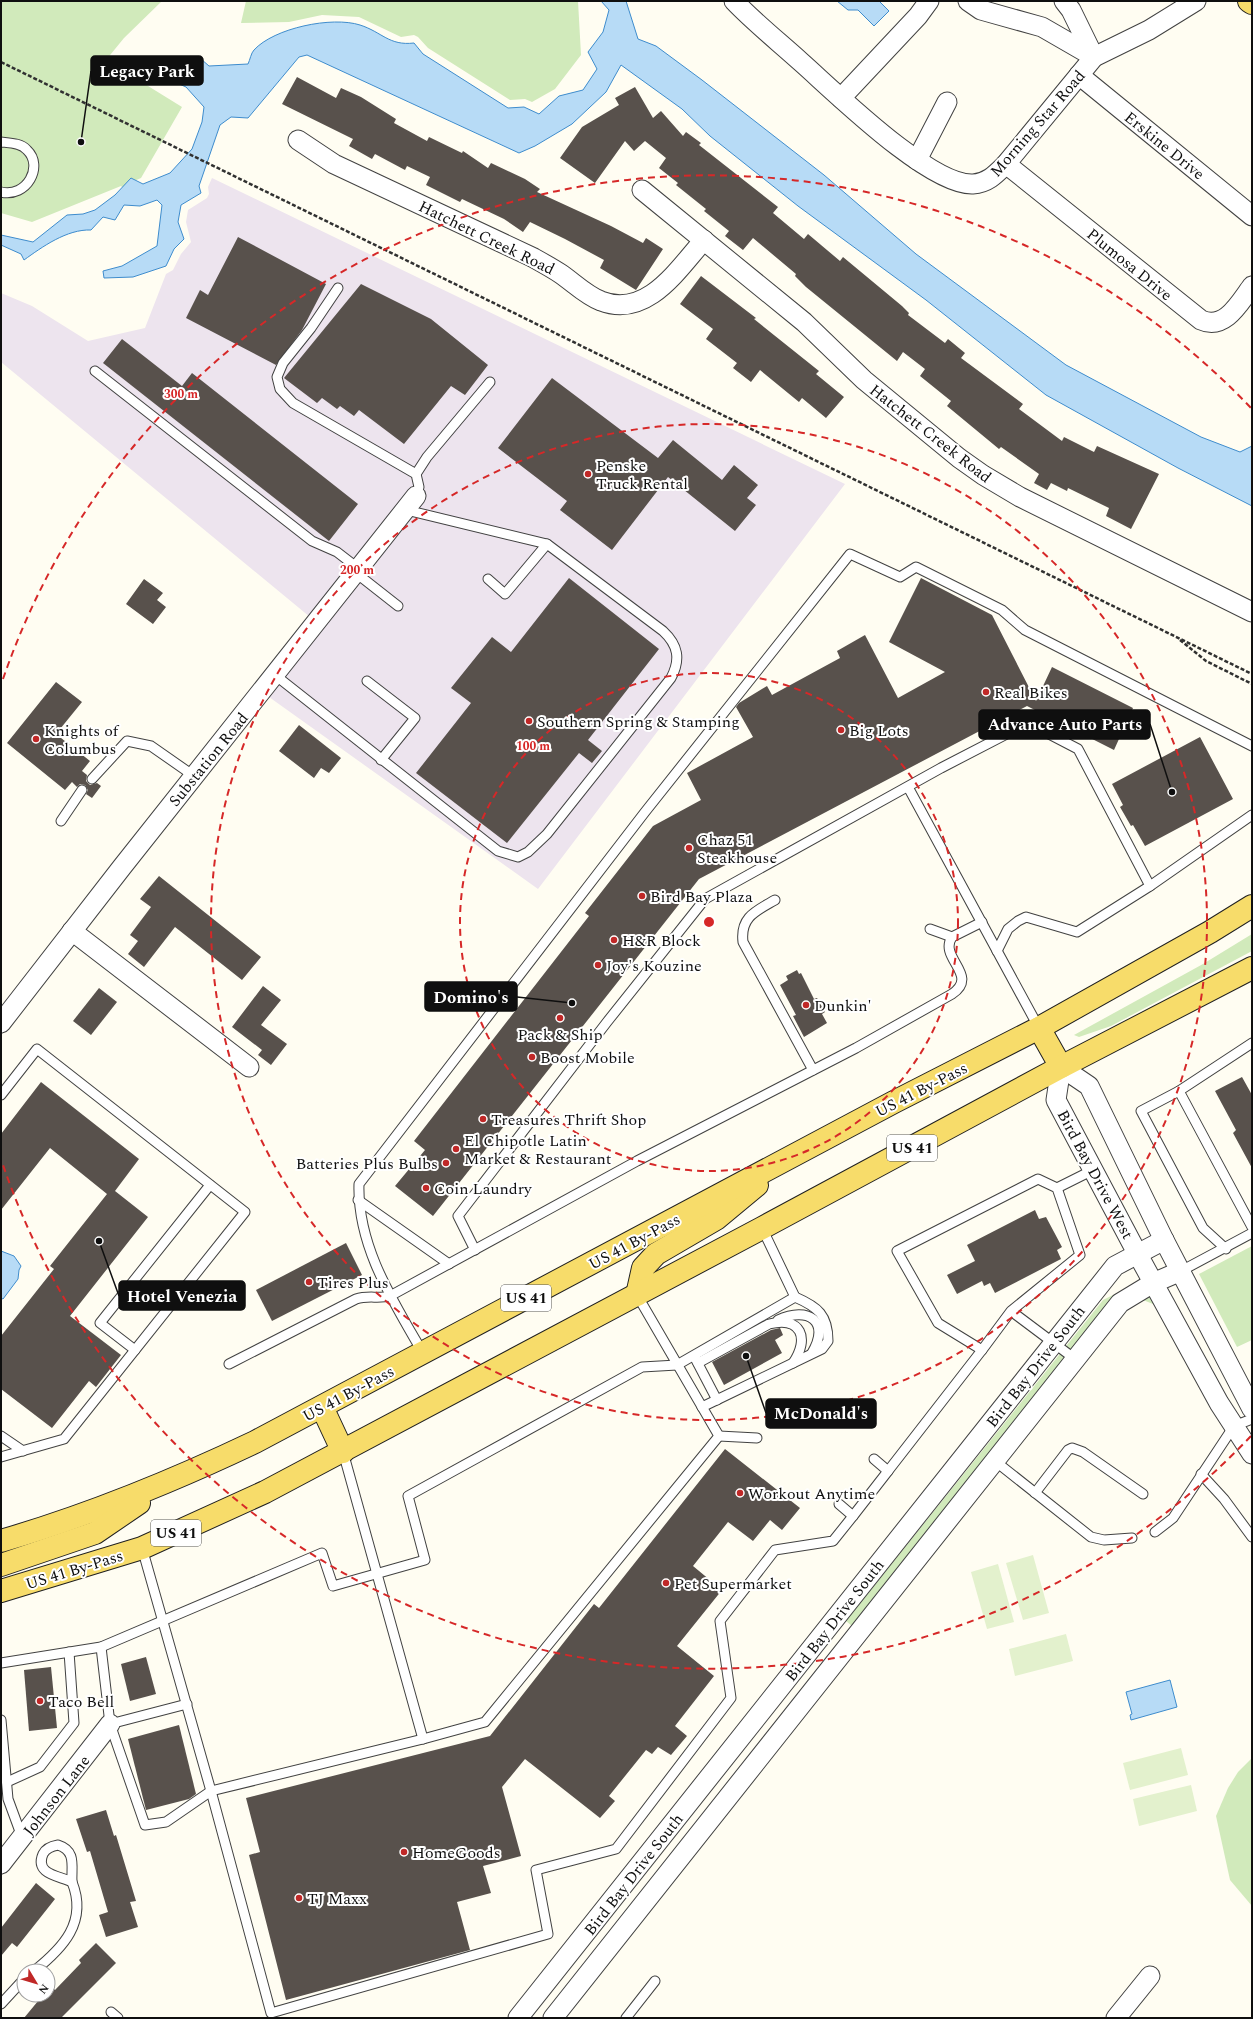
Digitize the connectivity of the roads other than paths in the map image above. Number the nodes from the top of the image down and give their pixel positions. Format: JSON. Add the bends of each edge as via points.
{"nodes":[{"id":1,"x":734,"y":1,"type":"edge"},
{"id":2,"x":929,"y":1,"type":"edge"},
{"id":3,"x":968,"y":1,"type":"edge"},
{"id":4,"x":1064,"y":1,"type":"edge"},
{"id":5,"x":1196,"y":1,"type":"edge"},
{"id":6,"x":1249,"y":1,"type":"edge"},
{"id":7,"x":1252,"y":3,"type":"edge"},
{"id":8,"x":1094,"y":57,"type":"junction"},
{"id":9,"x":1079,"y":75,"type":"junction"},
{"id":10,"x":841,"y":98,"type":"junction"},
{"id":11,"x":947,"y":102,"type":"dead end"},
{"id":12,"x":298,"y":140,"type":"dead end"},
{"id":13,"x":1,"y":142,"type":"edge"},
{"id":14,"x":917,"y":160,"type":"junction"},
{"id":15,"x":1006,"y":164,"type":"junction"},
{"id":16,"x":642,"y":190,"type":"dead end"},
{"id":17,"x":1,"y":192,"type":"edge"},
{"id":18,"x":1252,"y":216,"type":"edge"},
{"id":19,"x":704,"y":240,"type":"junction"},
{"id":20,"x":1252,"y":286,"type":"edge"},
{"id":21,"x":338,"y":288,"type":"dead end"},
{"id":22,"x":95,"y":371,"type":"dead end"},
{"id":23,"x":490,"y":382,"type":"dead end"},
{"id":24,"x":416,"y":474,"type":"junction"},
{"id":25,"x":411,"y":503,"type":"junction"},
{"id":26,"x":547,"y":544,"type":"junction"},
{"id":27,"x":358,"y":571,"type":"junction"},
{"id":28,"x":488,"y":579,"type":"dead end"},
{"id":29,"x":398,"y":606,"type":"dead end"},
{"id":30,"x":1252,"y":612,"type":"edge"},
{"id":31,"x":275,"y":675,"type":"junction"},
{"id":32,"x":367,"y":681,"type":"dead end"},
{"id":33,"x":1252,"y":746,"type":"edge"},
{"id":34,"x":381,"y":760,"type":"junction"},
{"id":35,"x":194,"y":776,"type":"junction"},
{"id":36,"x":92,"y":779,"type":"dead end"},
{"id":37,"x":908,"y":787,"type":"junction"},
{"id":38,"x":82,"y":790,"type":"dead end"},
{"id":39,"x":1252,"y":816,"type":"edge"},
{"id":40,"x":61,"y":821,"type":"dead end"},
{"id":41,"x":1150,"y":886,"type":"junction"},
{"id":42,"x":775,"y":900,"type":"dead end"},
{"id":43,"x":1252,"y":906,"type":"edge"},
{"id":44,"x":982,"y":922,"type":"junction"},
{"id":45,"x":930,"y":929,"type":"dead end"},
{"id":46,"x":72,"y":930,"type":"junction"},
{"id":47,"x":952,"y":937,"type":"junction"},
{"id":48,"x":997,"y":951,"type":"junction"},
{"id":49,"x":1252,"y":968,"type":"edge"},
{"id":50,"x":1,"y":1023,"type":"edge"},
{"id":51,"x":1040,"y":1028,"type":"junction"},
{"id":52,"x":1252,"y":1043,"type":"edge"},
{"id":53,"x":1061,"y":1067,"type":"junction"},
{"id":54,"x":249,"y":1068,"type":"dead end"},
{"id":55,"x":813,"y":1070,"type":"junction"},
{"id":56,"x":1179,"y":1091,"type":"junction"},
{"id":57,"x":1,"y":1095,"type":"edge"},
{"id":58,"x":782,"y":1162,"type":"junction"},
{"id":59,"x":1093,"y":1170,"type":"junction"},
{"id":60,"x":210,"y":1185,"type":"junction"},
{"id":61,"x":1057,"y":1188,"type":"junction"},
{"id":62,"x":358,"y":1200,"type":"junction"},
{"id":63,"x":1252,"y":1227,"type":"edge"},
{"id":64,"x":762,"y":1228,"type":"junction"},
{"id":65,"x":1252,"y":1233,"type":"edge"},
{"id":66,"x":1164,"y":1240,"type":"junction"},
{"id":67,"x":1226,"y":1248,"type":"junction"},
{"id":68,"x":475,"y":1250,"type":"junction"},
{"id":69,"x":1137,"y":1253,"type":"junction"},
{"id":70,"x":449,"y":1264,"type":"junction"},
{"id":71,"x":1181,"y":1271,"type":"junction"},
{"id":72,"x":1153,"y":1283,"type":"junction"},
{"id":73,"x":637,"y":1295,"type":"junction"},
{"id":74,"x":390,"y":1296,"type":"junction"},
{"id":75,"x":795,"y":1297,"type":"junction"},
{"id":76,"x":1011,"y":1311,"type":"junction"},
{"id":77,"x":769,"y":1324,"type":"junction"},
{"id":78,"x":1054,"y":1343,"type":"junction"},
{"id":79,"x":135,"y":1350,"type":"junction"},
{"id":80,"x":982,"y":1350,"type":"junction"},
{"id":81,"x":423,"y":1353,"type":"junction"},
{"id":82,"x":812,"y":1354,"type":"junction"},
{"id":83,"x":696,"y":1359,"type":"junction"},
{"id":84,"x":1076,"y":1359,"type":"junction"},
{"id":85,"x":793,"y":1363,"type":"junction"},
{"id":86,"x":229,"y":1364,"type":"dead end"},
{"id":87,"x":677,"y":1364,"type":"junction"},
{"id":88,"x":717,"y":1400,"type":"junction"},
{"id":89,"x":322,"y":1407,"type":"junction"},
{"id":90,"x":702,"y":1407,"type":"junction"},
{"id":91,"x":1252,"y":1409,"type":"edge"},
{"id":92,"x":1252,"y":1419,"type":"edge"},
{"id":93,"x":1234,"y":1426,"type":"junction"},
{"id":94,"x":1,"y":1436,"type":"edge"},
{"id":95,"x":719,"y":1436,"type":"junction"},
{"id":96,"x":757,"y":1438,"type":"dead end"},
{"id":97,"x":23,"y":1451,"type":"junction"},
{"id":98,"x":342,"y":1452,"type":"junction"},
{"id":99,"x":1252,"y":1454,"type":"edge"},
{"id":100,"x":1,"y":1457,"type":"edge"},
{"id":101,"x":874,"y":1459,"type":"dead end"},
{"id":102,"x":995,"y":1461,"type":"junction"},
{"id":103,"x":888,"y":1471,"type":"junction"},
{"id":104,"x":1201,"y":1474,"type":"junction"},
{"id":105,"x":174,"y":1480,"type":"junction"},
{"id":106,"x":1035,"y":1493,"type":"junction"},
{"id":107,"x":1143,"y":1494,"type":"dead end"},
{"id":108,"x":839,"y":1504,"type":"dead end"},
{"id":109,"x":853,"y":1516,"type":"junction"},
{"id":110,"x":1156,"y":1532,"type":"dead end"},
{"id":111,"x":1252,"y":1537,"type":"edge"},
{"id":112,"x":1132,"y":1538,"type":"dead end"},
{"id":113,"x":1,"y":1541,"type":"edge"},
{"id":114,"x":142,"y":1548,"type":"junction"},
{"id":115,"x":1,"y":1565,"type":"edge"},
{"id":116,"x":376,"y":1574,"type":"junction"},
{"id":117,"x":1,"y":1591,"type":"edge"},
{"id":118,"x":163,"y":1621,"type":"junction"},
{"id":119,"x":101,"y":1647,"type":"junction"},
{"id":120,"x":69,"y":1652,"type":"junction"},
{"id":121,"x":1,"y":1663,"type":"edge"},
{"id":122,"x":187,"y":1704,"type":"junction"},
{"id":123,"x":765,"y":1707,"type":"junction"},
{"id":124,"x":1,"y":1720,"type":"edge"},
{"id":125,"x":110,"y":1724,"type":"junction"},
{"id":126,"x":786,"y":1724,"type":"junction"},
{"id":127,"x":423,"y":1739,"type":"junction"},
{"id":128,"x":7,"y":1782,"type":"junction"},
{"id":129,"x":211,"y":1791,"type":"junction"},
{"id":130,"x":23,"y":1838,"type":"junction"},
{"id":131,"x":1,"y":1864,"type":"edge"},
{"id":132,"x":72,"y":1882,"type":"dead end"},
{"id":133,"x":609,"y":1903,"type":"junction"},
{"id":134,"x":631,"y":1920,"type":"junction"},
{"id":135,"x":43,"y":1963,"type":"edge"},
{"id":136,"x":1150,"y":1976,"type":"dead end"},
{"id":137,"x":655,"y":1981,"type":"dead end"},
{"id":138,"x":16,"y":1988,"type":"edge"},
{"id":139,"x":1,"y":2004,"type":"edge"},
{"id":140,"x":111,"y":2012,"type":"dead end"},
{"id":141,"x":118,"y":2018,"type":"edge"},
{"id":142,"x":518,"y":2018,"type":"edge"},
{"id":143,"x":553,"y":2018,"type":"edge"},
{"id":144,"x":626,"y":2018,"type":"edge"},
{"id":145,"x":1116,"y":2018,"type":"edge"}],
"edges":[{"from":1,"to":10,"type":"street","name":"Morning Star Road"},
{"from":2,"to":10,"type":"street"},
{"from":3,"to":8,"type":"street","via":[[981,10],[1042,27]]},
{"from":4,"to":8,"type":"street"},
{"from":5,"to":8,"type":"street","name":"Morning Star Road","via":[[1150,30]]},
{"from":6,"to":7,"type":"main road"},
{"from":8,"to":9,"type":"street","name":"Morning Star Road"},
{"from":9,"to":15,"type":"street","name":"Morning Star Road"},
{"from":9,"to":18,"type":"street","name":"Erskine Drive"},
{"from":10,"to":14,"type":"street","name":"Morning Star Road"},
{"from":11,"to":14,"type":"street"},
{"from":12,"to":19,"type":"street","name":"Hatchett Creek Road","via":[[334,164],[532,257],[560,273],[594,298],[614,305],[627,305],[653,295]]},
{"from":13,"to":17,"type":"lane","via":[[20,145],[27,150],[32,156],[32,172],[25,187],[14,193]]},
{"from":14,"to":15,"type":"street","name":"Morning Star Road","via":[[953,180],[973,184],[985,182]]},
{"from":15,"to":20,"type":"street","name":"Plumosa Drive","via":[[1201,320],[1209,323],[1223,320],[1233,312]]},
{"from":16,"to":19,"type":"street","name":"Hatchett Creek Road"},
{"from":19,"to":30,"type":"street","name":"Hatchett Creek Road","via":[[813,330],[864,380],[983,475],[1020,497]]},
{"from":21,"to":24,"type":"lane","via":[[283,363],[277,377],[280,389],[293,403]]},
{"from":22,"to":27,"type":"lane","via":[[312,541],[337,552]]},
{"from":23,"to":24,"type":"lane","via":[[426,456]]},
{"from":24,"to":25,"type":"lane","via":[[419,487]]},
{"from":25,"to":26,"type":"lane"},
{"from":25,"to":27,"type":"street","name":"Substation Road"},
{"from":26,"to":28,"type":"lane","via":[[505,594]]},
{"from":26,"to":34,"type":"lane","via":[[669,636],[676,647],[678,658],[671,678],[547,834],[528,852],[518,857],[498,851]]},
{"from":27,"to":29,"type":"lane"},
{"from":27,"to":31,"type":"street","name":"Substation Road"},
{"from":31,"to":34,"type":"lane"},
{"from":31,"to":35,"type":"street","name":"Substation Road"},
{"from":32,"to":34,"type":"lane","via":[[415,718]]},
{"from":33,"to":62,"type":"lane","via":[[1025,630],[1002,610],[916,567],[900,577],[850,554],[645,812],[359,1184]]},
{"from":35,"to":36,"type":"lane","via":[[151,746],[127,741]]},
{"from":35,"to":46,"type":"street","name":"Substation Road"},
{"from":37,"to":41,"type":"lane","via":[[1028,723],[1078,748]]},
{"from":37,"to":44,"type":"lane"},
{"from":37,"to":68,"type":"lane","via":[[705,899],[458,1216]]},
{"from":38,"to":40,"type":"lane"},
{"from":39,"to":41,"type":"lane"},
{"from":41,"to":48,"type":"lane","via":[[1077,932],[1026,917],[1008,929]]},
{"from":42,"to":55,"type":"lane","via":[[754,912],[746,921],[742,931],[743,942]]},
{"from":43,"to":51,"type":"main road","name":"US 41 By-Pass","number":"US 41"},
{"from":44,"to":47,"type":"lane"},
{"from":44,"to":48,"type":"lane"},
{"from":45,"to":47,"type":"lane"},
{"from":46,"to":50,"type":"street","name":"Substation Road"},
{"from":46,"to":54,"type":"street"},
{"from":47,"to":55,"type":"lane","via":[[949,943],[951,955],[962,975],[958,991]]},
{"from":48,"to":51,"type":"lane"},
{"from":49,"to":53,"type":"main road","name":"US 41 By-Pass","number":"US 41"},
{"from":51,"to":53,"type":"main road"},
{"from":51,"to":58,"type":"main road","name":"US 41 By-Pass","number":"US 41"},
{"from":52,"to":56,"type":"lane"},
{"from":53,"to":59,"type":"street","name":"Bird Bay Drive West","via":[[1056,1100]]},
{"from":53,"to":64,"type":"main road","name":"US 41 By-Pass","number":"US 41"},
{"from":53,"to":66,"type":"street","name":"Bird Bay Drive West","via":[[1088,1086]]},
{"from":55,"to":68,"type":"lane","via":[[637,1161]]},
{"from":56,"to":63,"type":"lane"},
{"from":56,"to":67,"type":"lane","via":[[1141,1112],[1203,1228]]},
{"from":57,"to":60,"type":"lane","via":[[37,1049]]},
{"from":58,"to":73,"type":"main road","via":[[733,1207],[663,1248],[653,1257],[643,1268]]},
{"from":58,"to":81,"type":"main road","name":"US 41 By-Pass","number":"US 41"},
{"from":59,"to":61,"type":"lane"},
{"from":59,"to":69,"type":"street","name":"Bird Bay Drive West"},
{"from":60,"to":79,"type":"lane","via":[[245,1212]]},
{"from":60,"to":79,"type":"lane","via":[[100,1323]]},
{"from":61,"to":76,"type":"lane","via":[[1080,1255]]},
{"from":61,"to":80,"type":"lane","via":[[1038,1179],[897,1251],[938,1323]]},
{"from":62,"to":70,"type":"lane"},
{"from":62,"to":74,"type":"lane","via":[[364,1236]]},
{"from":64,"to":73,"type":"main road","name":"US 41 By-Pass","number":"US 41"},
{"from":64,"to":75,"type":"lane"},
{"from":65,"to":67,"type":"lane"},
{"from":66,"to":69,"type":"street","name":"Bird Bay Drive South"},
{"from":66,"to":71,"type":"street","name":"Bird Bay Drive West"},
{"from":67,"to":71,"type":"lane"},
{"from":68,"to":70,"type":"lane"},
{"from":69,"to":72,"type":"street","name":"Bird Bay Drive West"},
{"from":69,"to":78,"type":"street","name":"Bird Bay Drive South","via":[[1115,1266]]},
{"from":70,"to":74,"type":"lane"},
{"from":71,"to":72,"type":"street","name":"Bird Bay Drive South"},
{"from":71,"to":91,"type":"street","name":"Bird Bay Drive West"},
{"from":72,"to":84,"type":"street","name":"Bird Bay Drive South","via":[[1120,1303]]},
{"from":72,"to":93,"type":"street","name":"Bird Bay Drive West"},
{"from":73,"to":87,"type":"lane"},
{"from":73,"to":98,"type":"main road","name":"US 41 By-Pass","number":"US 41"},
{"from":74,"to":81,"type":"lane"},
{"from":74,"to":86,"type":"lane","via":[[356,1299]]},
{"from":75,"to":82,"type":"lane","via":[[816,1309],[828,1325],[828,1341],[822,1349]]},
{"from":75,"to":83,"type":"lane"},
{"from":76,"to":78,"type":"lane"},
{"from":76,"to":80,"type":"lane"},
{"from":77,"to":82,"type":"lane","via":[[797,1314],[806,1314],[815,1320],[820,1327],[820,1336]]},
{"from":77,"to":83,"type":"lane"},
{"from":77,"to":85,"type":"lane","via":[[789,1322],[800,1333],[802,1341]]},
{"from":78,"to":84,"type":"lane"},
{"from":78,"to":123,"type":"street","name":"Bird Bay Drive South"},
{"from":79,"to":97,"type":"lane","via":[[64,1440]]},
{"from":80,"to":103,"type":"lane"},
{"from":81,"to":89,"type":"main road","name":"US 41 By-Pass","number":"US 41"},
{"from":82,"to":85,"type":"lane"},
{"from":83,"to":87,"type":"lane"},
{"from":83,"to":88,"type":"lane"},
{"from":84,"to":102,"type":"street","name":"Bird Bay Drive South"},
{"from":85,"to":88,"type":"lane"},
{"from":87,"to":90,"type":"lane"},
{"from":87,"to":116,"type":"lane","via":[[642,1367],[408,1496],[425,1560]]},
{"from":88,"to":90,"type":"lane"},
{"from":89,"to":98,"type":"main road"},
{"from":89,"to":105,"type":"main road","name":"US 41 By-Pass","number":"US 41"},
{"from":90,"to":95,"type":"lane"},
{"from":92,"to":93,"type":"lane"},
{"from":93,"to":99,"type":"street","name":"Bird Bay Drive West"},
{"from":93,"to":104,"type":"lane"},
{"from":94,"to":97,"type":"lane"},
{"from":95,"to":96,"type":"lane"},
{"from":95,"to":127,"type":"lane","via":[[485,1722]]},
{"from":97,"to":100,"type":"lane"},
{"from":98,"to":114,"type":"main road","name":"US 41 By-Pass","number":"US 41","via":[[265,1492]]},
{"from":98,"to":116,"type":"lane"},
{"from":101,"to":103,"type":"lane"},
{"from":102,"to":106,"type":"lane"},
{"from":102,"to":126,"type":"street","name":"Bird Bay Drive South"},
{"from":103,"to":109,"type":"lane"},
{"from":104,"to":110,"type":"lane","via":[[1173,1518]]},
{"from":104,"to":111,"type":"lane","via":[[1224,1499]]},
{"from":105,"to":113,"type":"main road","name":"US 41 By-Pass","number":"US 41","via":[[112,1505]]},
{"from":105,"to":115,"type":"main road","via":[[95,1533]]},
{"from":106,"to":107,"type":"lane","via":[[1072,1448],[1084,1452]]},
{"from":106,"to":112,"type":"lane","via":[[1091,1537],[1104,1540]]},
{"from":108,"to":109,"type":"lane"},
{"from":109,"to":129,"type":"lane","via":[[833,1541],[775,1550],[720,1621],[731,1698],[616,1849],[536,1870],[548,1934],[271,2013]]},
{"from":114,"to":117,"type":"main road","name":"US 41 By-Pass","number":"US 41"},
{"from":114,"to":118,"type":"lane"},
{"from":116,"to":118,"type":"lane","via":[[333,1586],[322,1553]]},
{"from":116,"to":127,"type":"lane"},
{"from":118,"to":119,"type":"lane"},
{"from":118,"to":122,"type":"lane"},
{"from":119,"to":120,"type":"lane"},
{"from":119,"to":125,"type":"lane"},
{"from":120,"to":121,"type":"lane"},
{"from":120,"to":128,"type":"lane","via":[[74,1723],[40,1767]]},
{"from":122,"to":125,"type":"lane"},
{"from":122,"to":129,"type":"lane"},
{"from":123,"to":126,"type":"street"},
{"from":123,"to":133,"type":"street","name":"Bird Bay Drive South"},
{"from":124,"to":128,"type":"lane"},
{"from":125,"to":129,"type":"lane","via":[[145,1825],[166,1822]]},
{"from":125,"to":130,"type":"street","name":"Johnson Lane"},
{"from":126,"to":134,"type":"street","name":"Bird Bay Drive South"},
{"from":127,"to":129,"type":"lane"},
{"from":128,"to":130,"type":"lane","via":[[8,1799]]},
{"from":130,"to":131,"type":"street","name":"Johnson Lane"},
{"from":132,"to":135,"type":"lane","via":[[77,1904],[70,1933],[62,1947]]},
{"from":133,"to":134,"type":"street"},
{"from":133,"to":142,"type":"street","name":"Bird Bay Drive South"},
{"from":134,"to":143,"type":"street","name":"Bird Bay Drive South"},
{"from":136,"to":145,"type":"street"},
{"from":137,"to":144,"type":"lane"},
{"from":138,"to":139,"type":"lane"},
{"from":140,"to":141,"type":"lane"}]}
